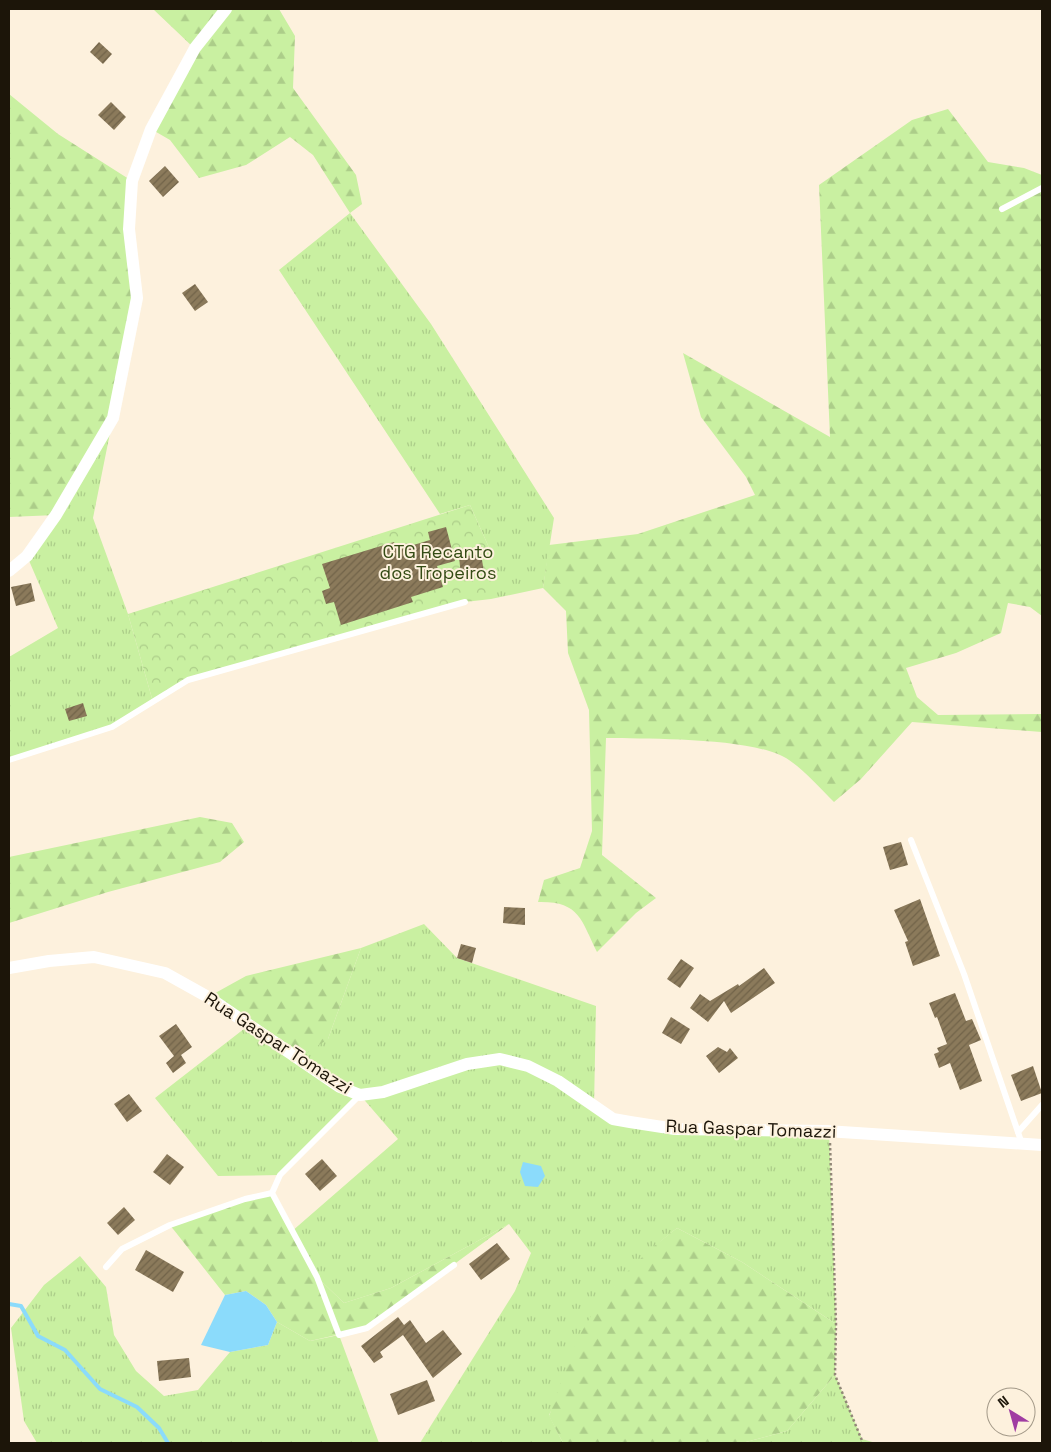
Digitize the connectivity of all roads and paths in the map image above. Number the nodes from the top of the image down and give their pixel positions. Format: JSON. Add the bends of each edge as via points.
{"nodes":[{"id":1,"x":226,"y":9,"type":"edge"},
{"id":2,"x":1042,"y":188,"type":"edge"},
{"id":3,"x":1002,"y":208,"type":"dead end"},
{"id":4,"x":9,"y":572,"type":"edge"},
{"id":5,"x":464,"y":602,"type":"dead end"},
{"id":6,"x":9,"y":760,"type":"edge"},
{"id":7,"x":911,"y":840,"type":"dead end"},
{"id":8,"x":9,"y":968,"type":"edge"},
{"id":9,"x":360,"y":1095,"type":"junction"},
{"id":10,"x":1042,"y":1105,"type":"edge"},
{"id":11,"x":829,"y":1131,"type":"junction"},
{"id":12,"x":1020,"y":1138,"type":"junction"},
{"id":13,"x":1042,"y":1145,"type":"edge"},
{"id":14,"x":272,"y":1194,"type":"junction"},
{"id":15,"x":454,"y":1265,"type":"dead end"},
{"id":16,"x":106,"y":1267,"type":"dead end"},
{"id":17,"x":863,"y":1443,"type":"edge"}],
"edges":[{"from":1,"to":4,"type":"street","via":[[194,48],[151,129],[132,181],[129,229],[137,298],[113,418],[56,514],[27,556]]},
{"from":2,"to":3,"type":"lane"},
{"from":5,"to":6,"type":"lane","via":[[188,680],[112,728]]},
{"from":7,"to":12,"type":"lane","via":[[964,974]]},
{"from":8,"to":9,"type":"street","name":"Rua Gaspar Tomazzi","via":[[94,958],[165,974],[208,997],[340,1087]]},
{"from":9,"to":11,"type":"street","name":"Rua Gaspar Tomazzi","via":[[383,1092],[467,1064],[500,1059],[528,1066],[558,1081],[613,1118],[630,1122],[699,1130]]},
{"from":9,"to":14,"type":"lane","via":[[280,1175]]},
{"from":10,"to":12,"type":"lane"},
{"from":11,"to":12,"type":"street","name":"Rua Gaspar Tomazzi"},
{"from":11,"to":17,"type":"path","via":[[835,1375]]},
{"from":12,"to":13,"type":"street","name":"Rua Gaspar Tomazzi"},
{"from":14,"to":15,"type":"lane","via":[[317,1277],[338,1335],[367,1328]]},
{"from":14,"to":16,"type":"lane","via":[[245,1198],[170,1225],[122,1250]]}]}
